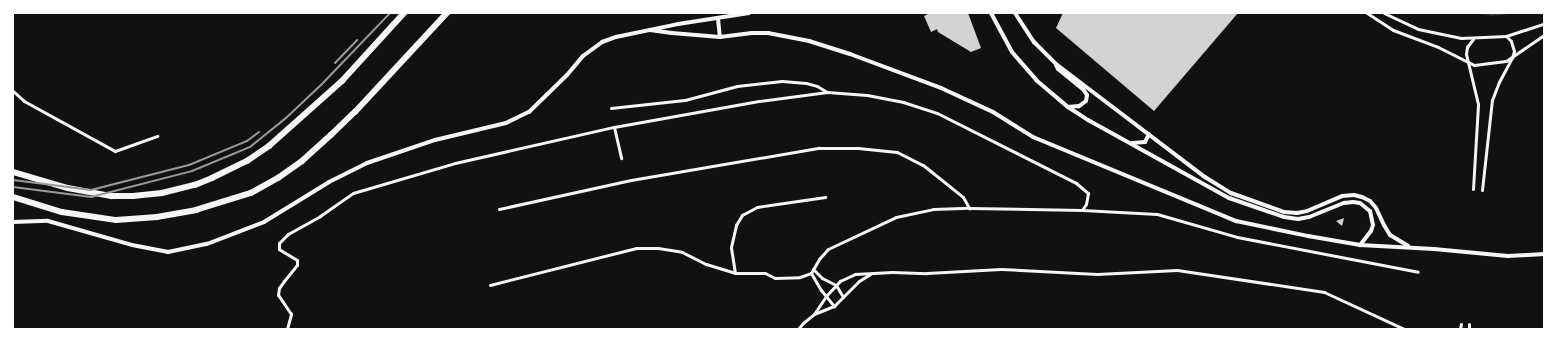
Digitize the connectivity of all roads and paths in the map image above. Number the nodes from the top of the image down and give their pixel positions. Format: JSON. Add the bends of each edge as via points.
{"nodes":[{"id":1,"x":404,"y":13,"type":"edge"},
{"id":2,"x":447,"y":13,"type":"edge"},
{"id":3,"x":749,"y":13,"type":"edge"},
{"id":4,"x":991,"y":13,"type":"edge"},
{"id":5,"x":1015,"y":13,"type":"edge"},
{"id":6,"x":1367,"y":13,"type":"edge"},
{"id":7,"x":1384,"y":13,"type":"edge"},
{"id":8,"x":718,"y":19,"type":"junction"},
{"id":9,"x":1544,"y":24,"type":"edge"},
{"id":10,"x":650,"y":30,"type":"junction"},
{"id":11,"x":1544,"y":35,"type":"edge"},
{"id":12,"x":1506,"y":36,"type":"junction"},
{"id":13,"x":720,"y":37,"type":"junction"},
{"id":14,"x":1473,"y":39,"type":"junction"},
{"id":15,"x":1512,"y":58,"type":"junction"},
{"id":16,"x":1468,"y":63,"type":"junction"},
{"id":17,"x":1056,"y":64,"type":"junction"},
{"id":18,"x":13,"y":91,"type":"edge"},
{"id":19,"x":827,"y":92,"type":"junction"},
{"id":20,"x":1068,"y":107,"type":"junction"},
{"id":21,"x":611,"y":108,"type":"dead end"},
{"id":22,"x":614,"y":127,"type":"junction"},
{"id":23,"x":1149,"y":134,"type":"junction"},
{"id":24,"x":157,"y":136,"type":"dead end"},
{"id":25,"x":1130,"y":143,"type":"junction"},
{"id":26,"x":621,"y":158,"type":"dead end"},
{"id":27,"x":13,"y":172,"type":"edge"},
{"id":28,"x":1473,"y":190,"type":"dead end"},
{"id":29,"x":1482,"y":190,"type":"dead end"},
{"id":30,"x":825,"y":197,"type":"dead end"},
{"id":31,"x":13,"y":198,"type":"edge"},
{"id":32,"x":969,"y":208,"type":"junction"},
{"id":33,"x":499,"y":209,"type":"dead end"},
{"id":34,"x":1082,"y":210,"type":"junction"},
{"id":35,"x":13,"y":222,"type":"edge"},
{"id":36,"x":1360,"y":244,"type":"junction"},
{"id":37,"x":1410,"y":247,"type":"junction"},
{"id":38,"x":1544,"y":254,"type":"edge"},
{"id":39,"x":813,"y":269,"type":"junction"},
{"id":40,"x":1418,"y":272,"type":"dead end"},
{"id":41,"x":735,"y":273,"type":"junction"},
{"id":42,"x":811,"y":273,"type":"junction"},
{"id":43,"x":870,"y":274,"type":"junction"},
{"id":44,"x":490,"y":285,"type":"dead end"},
{"id":45,"x":836,"y":285,"type":"junction"},
{"id":46,"x":826,"y":296,"type":"junction"},
{"id":47,"x":843,"y":297,"type":"junction"},
{"id":48,"x":834,"y":306,"type":"junction"},
{"id":49,"x":814,"y":314,"type":"junction"},
{"id":50,"x":1461,"y":324,"type":"dead end"},
{"id":51,"x":1469,"y":324,"type":"dead end"},
{"id":52,"x":287,"y":329,"type":"edge"},
{"id":53,"x":798,"y":329,"type":"edge"},
{"id":54,"x":1404,"y":329,"type":"edge"},
{"id":55,"x":1460,"y":329,"type":"edge"},
{"id":56,"x":1469,"y":329,"type":"edge"}],
"edges":[{"from":1,"to":27,"type":"highway","via":[[342,81],[269,146],[247,161],[195,185],[162,193],[111,196],[68,188]]},
{"from":2,"to":31,"type":"highway","via":[[331,135],[302,161],[251,193],[196,210],[157,217],[116,220],[62,212]]},
{"from":3,"to":8,"type":"street"},
{"from":4,"to":20,"type":"street","via":[[1012,52],[1036,80]]},
{"from":5,"to":17,"type":"street","via":[[1034,42]]},
{"from":6,"to":16,"type":"street","via":[[1393,30],[1438,47]]},
{"from":7,"to":14,"type":"street","via":[[1431,33]]},
{"from":8,"to":10,"type":"street"},
{"from":8,"to":13,"type":"street"},
{"from":9,"to":12,"type":"street"},
{"from":10,"to":13,"type":"street"},
{"from":10,"to":35,"type":"street","via":[[616,36],[602,42],[589,51],[529,112],[506,123],[435,140],[367,163],[329,182],[264,222],[207,244],[168,252],[120,242],[48,221]]},
{"from":11,"to":15,"type":"street"},
{"from":12,"to":14,"type":"street"},
{"from":12,"to":15,"type":"street","via":[[1513,46]]},
{"from":13,"to":36,"type":"street","via":[[768,33],[809,41],[850,54],[941,88],[993,112],[1034,137],[1236,221]]},
{"from":14,"to":16,"type":"street","via":[[1466,51]]},
{"from":15,"to":16,"type":"street","via":[[1490,64]]},
{"from":15,"to":29,"type":"street","via":[[1498,82],[1492,100]]},
{"from":16,"to":28,"type":"street","via":[[1476,92],[1478,114]]},
{"from":17,"to":20,"type":"street","via":[[1058,69],[1083,89],[1087,96],[1086,101],[1080,106]]},
{"from":17,"to":23,"type":"street"},
{"from":18,"to":24,"type":"street","via":[[24,100],[115,151]]},
{"from":19,"to":21,"type":"street","via":[[806,83],[782,81],[737,86],[685,100]]},
{"from":19,"to":22,"type":"street","via":[[759,100]]},
{"from":19,"to":34,"type":"street","via":[[867,95],[903,102],[937,113],[1083,187],[1088,193],[1088,198]]},
{"from":20,"to":25,"type":"street"},
{"from":22,"to":26,"type":"street"},
{"from":22,"to":52,"type":"street","via":[[455,163],[353,193],[278,243],[280,248],[297,260],[297,265],[279,288],[278,295],[291,314]]},
{"from":23,"to":25,"type":"street","via":[[1145,142]]},
{"from":23,"to":37,"type":"street","via":[[1205,177],[1231,193],[1284,212],[1307,211],[1342,196],[1362,197],[1376,208],[1390,235],[1396,241]]},
{"from":25,"to":36,"type":"street","via":[[1229,198],[1284,217],[1309,218],[1344,203],[1360,203],[1370,211],[1373,225]]},
{"from":30,"to":41,"type":"street","via":[[757,207],[742,215],[736,225],[732,243]]},
{"from":32,"to":33,"type":"street","via":[[963,197],[923,165],[897,152],[819,148],[639,178]]},
{"from":32,"to":34,"type":"street"},
{"from":32,"to":39,"type":"street","via":[[933,209],[896,217],[828,249]]},
{"from":34,"to":40,"type":"street","via":[[1157,214],[1237,237]]},
{"from":36,"to":37,"type":"street"},
{"from":37,"to":38,"type":"street","via":[[1508,256]]},
{"from":39,"to":42,"type":"street"},
{"from":39,"to":45,"type":"street","via":[[822,278]]},
{"from":41,"to":42,"type":"street","via":[[765,272],[775,278],[800,277]]},
{"from":41,"to":44,"type":"street","via":[[706,264],[682,252],[636,248]]},
{"from":42,"to":46,"type":"street"},
{"from":43,"to":45,"type":"street","via":[[855,274]]},
{"from":43,"to":47,"type":"street"},
{"from":43,"to":54,"type":"street","via":[[1001,269],[1097,274],[1177,270],[1324,292]]},
{"from":45,"to":46,"type":"street"},
{"from":45,"to":47,"type":"street"},
{"from":46,"to":48,"type":"street"},
{"from":46,"to":49,"type":"street"},
{"from":47,"to":48,"type":"street"},
{"from":48,"to":49,"type":"street"},
{"from":49,"to":53,"type":"street"},
{"from":50,"to":55,"type":"street"},
{"from":51,"to":56,"type":"street"}]}
